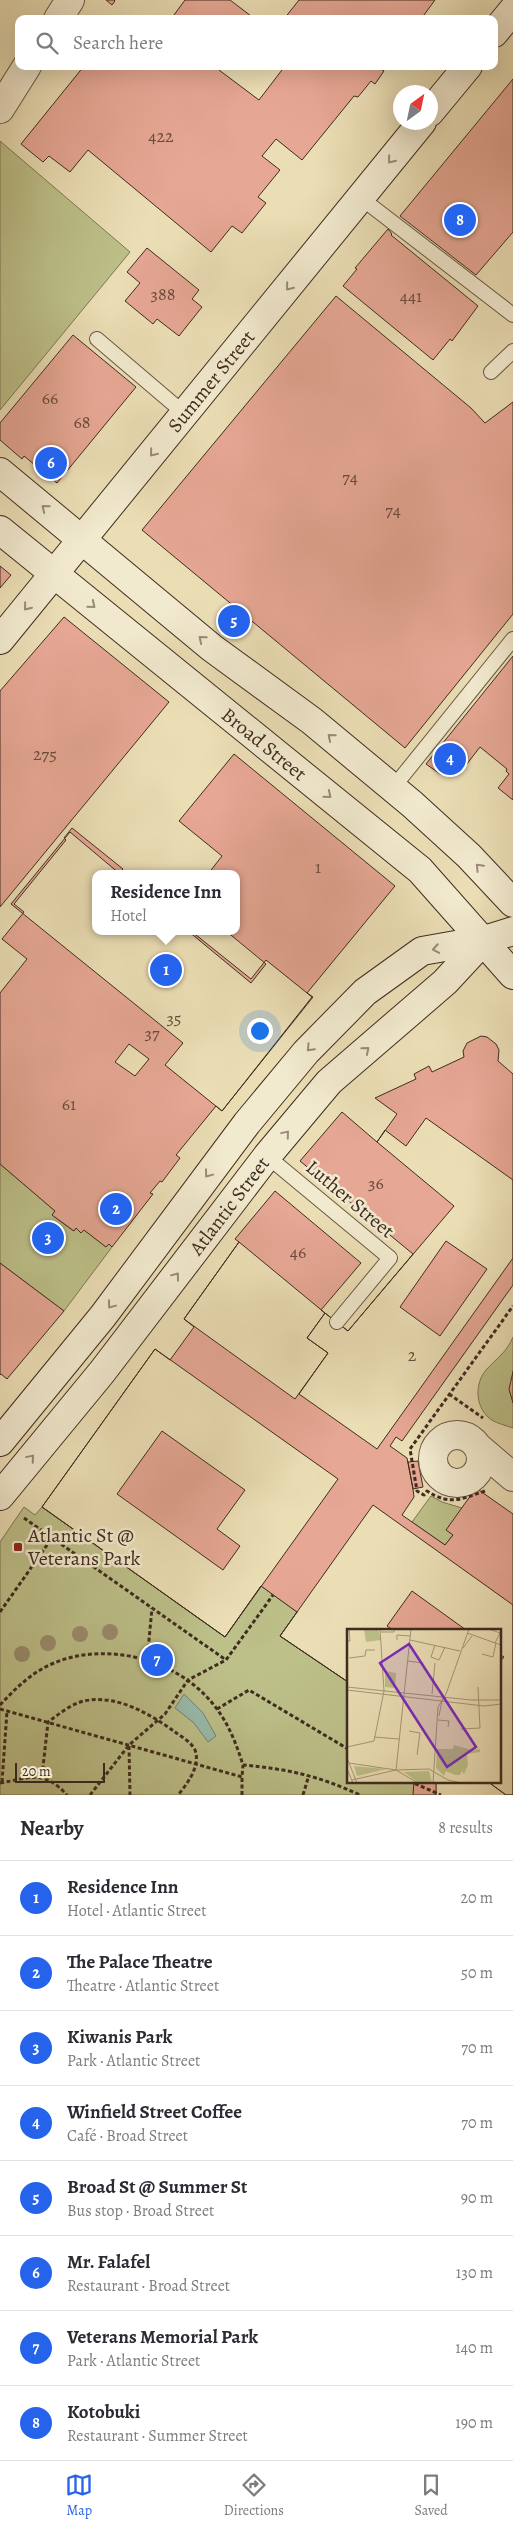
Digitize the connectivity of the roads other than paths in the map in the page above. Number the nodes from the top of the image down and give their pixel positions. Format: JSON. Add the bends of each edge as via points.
{"nodes":[{"id":1,"x":70,"y":0,"type":"edge"},
{"id":2,"x":513,"y":10,"type":"edge"},
{"id":3,"x":61,"y":15,"type":"edge"},
{"id":4,"x":498,"y":29,"type":"edge"},
{"id":5,"x":24,"y":70,"type":"edge"},
{"id":6,"x":465,"y":70,"type":"edge"},
{"id":7,"x":438,"y":102,"type":"edge"},
{"id":8,"x":0,"y":109,"type":"edge"},
{"id":9,"x":416,"y":130,"type":"edge"},
{"id":10,"x":361,"y":198,"type":"junction"},
{"id":11,"x":513,"y":314,"type":"edge"},
{"id":12,"x":97,"y":339,"type":"dead end"},
{"id":13,"x":513,"y":351,"type":"edge"},
{"id":14,"x":491,"y":372,"type":"dead end"},
{"id":15,"x":185,"y":414,"type":"junction"},
{"id":16,"x":0,"y":472,"type":"edge"},
{"id":17,"x":0,"y":530,"type":"edge"},
{"id":18,"x":83,"y":539,"type":"junction"},
{"id":19,"x":55,"y":574,"type":"junction"},
{"id":20,"x":0,"y":640,"type":"edge"},
{"id":21,"x":513,"y":640,"type":"edge"},
{"id":22,"x":392,"y":789,"type":"junction"},
{"id":23,"x":513,"y":902,"type":"edge"},
{"id":24,"x":513,"y":931,"type":"edge"},
{"id":25,"x":484,"y":940,"type":"junction"},
{"id":26,"x":513,"y":975,"type":"edge"},
{"id":27,"x":267,"y":1156,"type":"junction"},
{"id":28,"x":337,"y":1322,"type":"dead end"},
{"id":29,"x":0,"y":1442,"type":"edge"},
{"id":30,"x":479,"y":1448,"type":"dead end"},
{"id":31,"x":513,"y":1477,"type":"edge"},
{"id":32,"x":0,"y":1496,"type":"edge"}],
"edges":[{"from":1,"to":3,"type":"main road"},
{"from":2,"to":4,"type":"main road"},
{"from":5,"to":8,"type":"main road"},
{"from":6,"to":7,"type":"main road"},
{"from":9,"to":10,"type":"main road","name":"Summer Street","one_way":true},
{"from":10,"to":11,"type":"lane"},
{"from":10,"to":15,"type":"main road","name":"Summer Street","one_way":true},
{"from":12,"to":15,"type":"lane"},
{"from":13,"to":14,"type":"lane"},
{"from":15,"to":18,"type":"main road","name":"Summer Street","one_way":true},
{"from":18,"to":16,"type":"main road","one_way":true},
{"from":17,"to":19,"type":"main road","name":"Broad Street"},
{"from":18,"to":19,"type":"main road","name":"Summer Street"},
{"from":22,"to":18,"type":"main road","one_way":true,"via":[[312,721],[212,648]]},
{"from":19,"to":20,"type":"main road","name":"Summer Street","one_way":true},
{"from":19,"to":25,"type":"main road","name":"Broad Street","one_way":true,"via":[[420,870]]},
{"from":21,"to":22,"type":"lane"},
{"from":23,"to":22,"type":"main road","one_way":true,"via":[[469,856]]},
{"from":24,"to":25,"type":"main road","name":"Atlantic Street"},
{"from":25,"to":26,"type":"main road","name":"Broad Street"},
{"from":27,"to":25,"type":"main road","name":"Atlantic Street","one_way":true,"via":[[329,1082],[445,982]]},
{"from":25,"to":29,"type":"main road","name":"Atlantic Street","one_way":true,"via":[[422,951],[366,992],[306,1052],[247,1123],[103,1316]]},
{"from":27,"to":28,"type":"lane","name":"Luther Street","via":[[390,1258]]},
{"from":32,"to":27,"type":"main road","name":"Atlantic Street","one_way":true,"via":[[102,1372]]},
{"from":30,"to":31,"type":"main road"}]}
